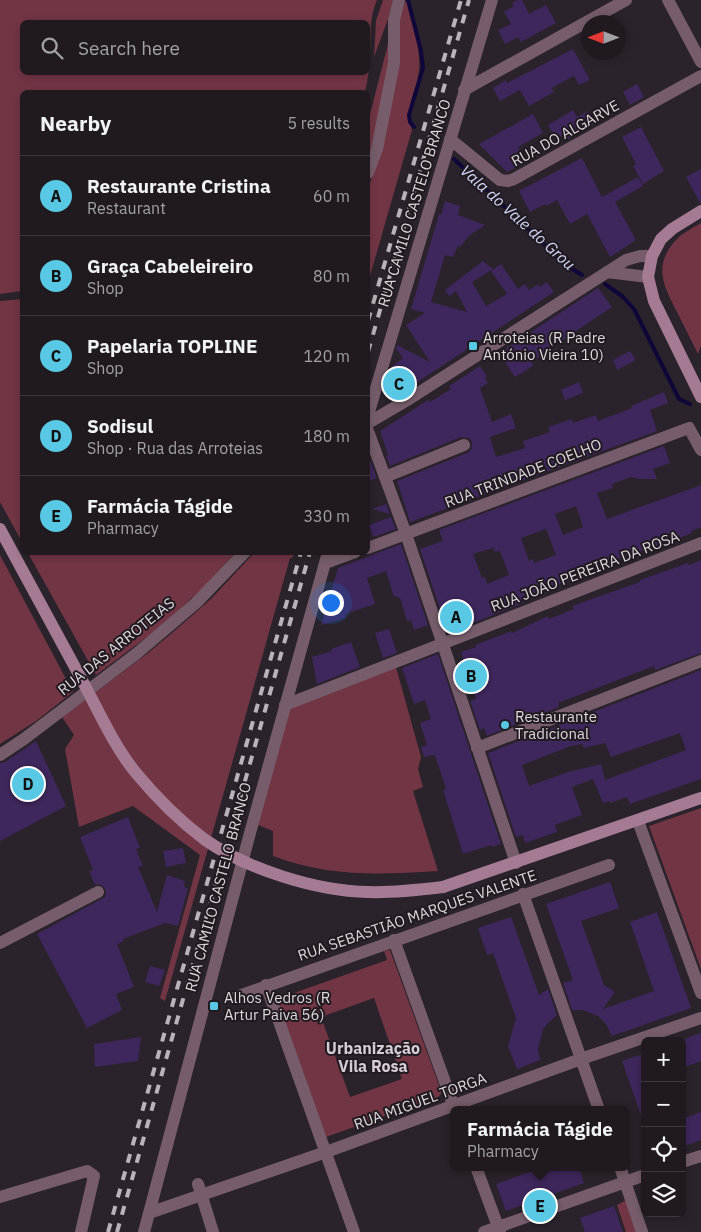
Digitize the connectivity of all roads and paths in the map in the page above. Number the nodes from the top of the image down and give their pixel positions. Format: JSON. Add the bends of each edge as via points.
{"nodes":[{"id":1,"x":399,"y":0,"type":"edge"},
{"id":2,"x":492,"y":0,"type":"edge"},
{"id":3,"x":626,"y":0,"type":"edge"},
{"id":4,"x":668,"y":0,"type":"edge"},
{"id":5,"x":701,"y":62,"type":"edge"},
{"id":6,"x":701,"y":76,"type":"edge"},
{"id":7,"x":464,"y":90,"type":"junction"},
{"id":8,"x":450,"y":139,"type":"junction"},
{"id":9,"x":370,"y":166,"type":"edge"},
{"id":10,"x":701,"y":211,"type":"edge"},
{"id":11,"x":652,"y":256,"type":"junction"},
{"id":12,"x":607,"y":272,"type":"junction"},
{"id":13,"x":648,"y":278,"type":"junction"},
{"id":14,"x":701,"y":397,"type":"edge"},
{"id":15,"x":370,"y":408,"type":"edge"},
{"id":16,"x":370,"y":422,"type":"edge"},
{"id":17,"x":370,"y":436,"type":"edge"},
{"id":18,"x":464,"y":446,"type":"dead end"},
{"id":19,"x":701,"y":450,"type":"edge"},
{"id":20,"x":386,"y":477,"type":"junction"},
{"id":21,"x":0,"y":529,"type":"edge"},
{"id":22,"x":406,"y":534,"type":"junction"},
{"id":23,"x":701,"y":544,"type":"edge"},
{"id":24,"x":370,"y":547,"type":"edge"},
{"id":25,"x":242,"y":555,"type":"edge"},
{"id":26,"x":340,"y":555,"type":"edge"},
{"id":27,"x":326,"y":558,"type":"edge"},
{"id":28,"x":442,"y":644,"type":"junction"},
{"id":29,"x":701,"y":661,"type":"edge"},
{"id":30,"x":285,"y":705,"type":"junction"},
{"id":31,"x":477,"y":748,"type":"junction"},
{"id":32,"x":0,"y":754,"type":"edge"},
{"id":33,"x":701,"y":798,"type":"edge"},
{"id":34,"x":638,"y":821,"type":"junction"},
{"id":35,"x":516,"y":862,"type":"junction"},
{"id":36,"x":609,"y":865,"type":"dead end"},
{"id":37,"x":98,"y":892,"type":"dead end"},
{"id":38,"x":523,"y":894,"type":"junction"},
{"id":39,"x":394,"y":940,"type":"junction"},
{"id":40,"x":0,"y":943,"type":"edge"},
{"id":41,"x":266,"y":985,"type":"junction"},
{"id":42,"x":701,"y":993,"type":"edge"},
{"id":43,"x":236,"y":997,"type":"dead end"},
{"id":44,"x":701,"y":1018,"type":"edge"},
{"id":45,"x":581,"y":1059,"type":"junction"},
{"id":46,"x":453,"y":1106,"type":"edge"},
{"id":47,"x":459,"y":1106,"type":"edge"},
{"id":48,"x":598,"y":1106,"type":"edge"},
{"id":49,"x":450,"y":1109,"type":"edge"},
{"id":50,"x":326,"y":1152,"type":"junction"},
{"id":51,"x":701,"y":1156,"type":"edge"},
{"id":52,"x":686,"y":1161,"type":"edge"},
{"id":53,"x":477,"y":1171,"type":"edge"},
{"id":54,"x":621,"y":1171,"type":"edge"},
{"id":55,"x":641,"y":1176,"type":"edge"},
{"id":56,"x":625,"y":1182,"type":"junction"},
{"id":57,"x":200,"y":1190,"type":"junction"},
{"id":58,"x":0,"y":1197,"type":"edge"},
{"id":59,"x":149,"y":1213,"type":"junction"},
{"id":60,"x":499,"y":1230,"type":"edge"},
{"id":61,"x":81,"y":1232,"type":"edge"},
{"id":62,"x":144,"y":1232,"type":"edge"},
{"id":63,"x":213,"y":1232,"type":"edge"},
{"id":64,"x":354,"y":1232,"type":"edge"},
{"id":65,"x":484,"y":1232,"type":"edge"},
{"id":66,"x":642,"y":1232,"type":"edge"}],
"edges":[{"from":1,"to":9,"type":"street","via":[[394,20],[394,63]]},
{"from":2,"to":7,"type":"street","name":"RUA CAMILO CASTELO BRANCO"},
{"from":3,"to":7,"type":"street"},
{"from":4,"to":5,"type":"street"},
{"from":6,"to":8,"type":"street","name":"RUA DO ALGARVE","via":[[508,181],[500,180]]},
{"from":7,"to":8,"type":"street","name":"RUA CAMILO CASTELO BRANCO"},
{"from":8,"to":15,"type":"street","name":"RUA CAMILO CASTELO BRANCO"},
{"from":10,"to":11,"type":"street","via":[[661,239]]},
{"from":11,"to":12,"type":"street","via":[[626,260]]},
{"from":11,"to":13,"type":"street"},
{"from":12,"to":13,"type":"street"},
{"from":12,"to":16,"type":"street"},
{"from":13,"to":14,"type":"street","via":[[654,301]]},
{"from":17,"to":20,"type":"street"},
{"from":18,"to":20,"type":"street"},
{"from":19,"to":22,"type":"street","name":"RUA TRINDADE COELHO","via":[[689,428]]},
{"from":20,"to":22,"type":"street"},
{"from":21,"to":35,"type":"street","bridge":true,"via":[[110,733],[136,772],[171,810],[205,839],[238,858],[285,878],[324,888],[366,892],[408,892],[443,887]]},
{"from":22,"to":24,"type":"street","name":"RUA TRINDADE COELHO"},
{"from":22,"to":28,"type":"street"},
{"from":23,"to":28,"type":"street","name":"RUA JOÃO PEREIRA DA ROSA"},
{"from":25,"to":32,"type":"street","name":"RUA DAS ARROTEIAS","via":[[196,603],[136,654]]},
{"from":26,"to":27,"type":"street"},
{"from":27,"to":30,"type":"street","name":"RUA CAMILO CASTELO BRANCO"},
{"from":28,"to":30,"type":"street","name":"RUA JOÃO PEREIRA DA ROSA"},
{"from":28,"to":31,"type":"street"},
{"from":29,"to":31,"type":"street"},
{"from":30,"to":59,"type":"street","name":"RUA CAMILO CASTELO BRANCO"},
{"from":31,"to":35,"type":"street"},
{"from":33,"to":34,"type":"street"},
{"from":34,"to":35,"type":"street"},
{"from":34,"to":42,"type":"street"},
{"from":36,"to":38,"type":"street","name":"RUA SEBASTIÃO MARQUES VALENTE"},
{"from":37,"to":40,"type":"street"},
{"from":38,"to":39,"type":"street","name":"RUA SEBASTIÃO MARQUES VALENTE"},
{"from":38,"to":45,"type":"street"},
{"from":39,"to":41,"type":"street","name":"RUA SEBASTIÃO MARQUES VALENTE"},
{"from":39,"to":46,"type":"street"},
{"from":41,"to":43,"type":"street","name":"RUA SEBASTIÃO MARQUES VALENTE"},
{"from":41,"to":50,"type":"street"},
{"from":44,"to":45,"type":"street","name":"RUA MIGUEL TORGA"},
{"from":45,"to":47,"type":"street","name":"RUA MIGUEL TORGA"},
{"from":45,"to":48,"type":"street"},
{"from":49,"to":50,"type":"street","name":"RUA MIGUEL TORGA"},
{"from":50,"to":57,"type":"street","name":"RUA MIGUEL TORGA"},
{"from":50,"to":64,"type":"street"},
{"from":51,"to":52,"type":"street"},
{"from":53,"to":60,"type":"street"},
{"from":54,"to":56,"type":"street"},
{"from":55,"to":56,"type":"street"},
{"from":56,"to":60,"type":"street"},
{"from":56,"to":66,"type":"street"},
{"from":57,"to":59,"type":"street","name":"RUA MIGUEL TORGA"},
{"from":57,"to":63,"type":"street"},
{"from":58,"to":61,"type":"street","via":[[87,1171],[94,1176]]},
{"from":59,"to":62,"type":"street","name":"RUA CAMILO CASTELO BRANCO"},
{"from":60,"to":65,"type":"street"}]}
